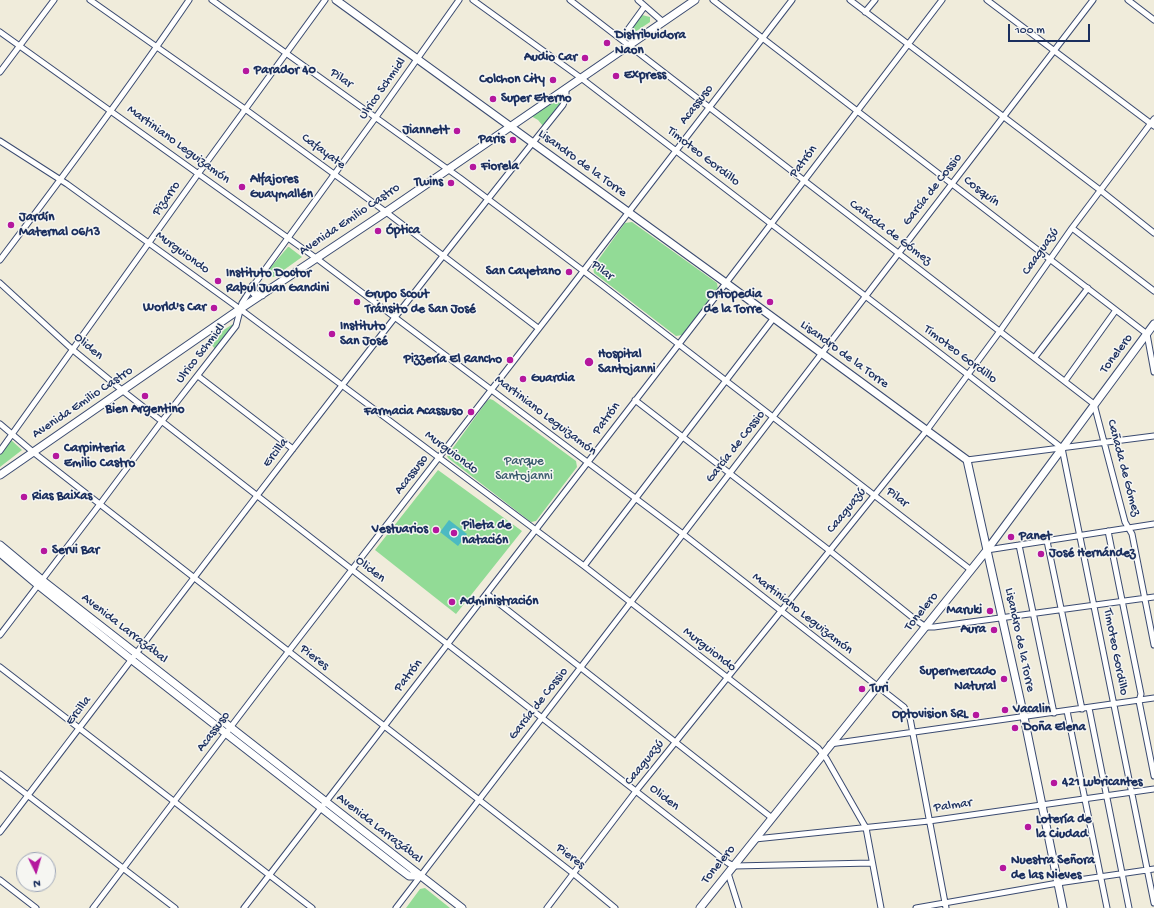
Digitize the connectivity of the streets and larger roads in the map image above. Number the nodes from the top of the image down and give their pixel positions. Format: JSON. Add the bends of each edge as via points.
{"nodes":[{"id":1,"x":54,"y":0,"type":"edge"},
{"id":2,"x":90,"y":0,"type":"edge"},
{"id":3,"x":189,"y":0,"type":"edge"},
{"id":4,"x":212,"y":0,"type":"edge"},
{"id":5,"x":325,"y":0,"type":"edge"},
{"id":6,"x":336,"y":0,"type":"edge"},
{"id":7,"x":459,"y":0,"type":"edge"},
{"id":8,"x":473,"y":0,"type":"edge"},
{"id":9,"x":570,"y":0,"type":"edge"},
{"id":10,"x":638,"y":0,"type":"edge"},
{"id":11,"x":695,"y":0,"type":"edge"},
{"id":12,"x":713,"y":0,"type":"edge"},
{"id":13,"x":792,"y":0,"type":"edge"},
{"id":14,"x":850,"y":0,"type":"edge"},
{"id":15,"x":875,"y":0,"type":"edge"},
{"id":16,"x":942,"y":0,"type":"edge"},
{"id":17,"x":987,"y":0,"type":"edge"},
{"id":18,"x":1093,"y":0,"type":"edge"},
{"id":19,"x":1128,"y":0,"type":"edge"},
{"id":20,"x":645,"y":6,"type":"junction"},
{"id":21,"x":865,"y":12,"type":"junction"},
{"id":22,"x":1154,"y":20,"type":"edge"},
{"id":23,"x":663,"y":22,"type":"junction"},
{"id":24,"x":0,"y":32,"type":"edge"},
{"id":25,"x":762,"y":38,"type":"junction"},
{"id":26,"x":621,"y":39,"type":"junction"},
{"id":27,"x":908,"y":44,"type":"junction"},
{"id":28,"x":628,"y":45,"type":"junction"},
{"id":29,"x":20,"y":46,"type":"junction"},
{"id":30,"x":157,"y":47,"type":"junction"},
{"id":31,"x":1054,"y":52,"type":"junction"},
{"id":32,"x":286,"y":54,"type":"junction"},
{"id":33,"x":417,"y":58,"type":"junction"},
{"id":34,"x":0,"y":72,"type":"edge"},
{"id":35,"x":581,"y":78,"type":"junction"},
{"id":36,"x":566,"y":88,"type":"junction"},
{"id":37,"x":709,"y":108,"type":"junction"},
{"id":38,"x":245,"y":109,"type":"junction"},
{"id":39,"x":111,"y":110,"type":"junction"},
{"id":40,"x":857,"y":111,"type":"junction"},
{"id":41,"x":376,"y":117,"type":"junction"},
{"id":42,"x":1003,"y":117,"type":"junction"},
{"id":43,"x":1153,"y":123,"type":"edge"},
{"id":44,"x":510,"y":126,"type":"junction"},
{"id":45,"x":0,"y":140,"type":"edge"},
{"id":46,"x":532,"y":143,"type":"junction"},
{"id":47,"x":676,"y":151,"type":"junction"},
{"id":48,"x":448,"y":169,"type":"junction"},
{"id":49,"x":198,"y":174,"type":"junction"},
{"id":50,"x":335,"y":174,"type":"junction"},
{"id":51,"x":60,"y":180,"type":"junction"},
{"id":52,"x":804,"y":181,"type":"junction"},
{"id":53,"x":952,"y":184,"type":"junction"},
{"id":54,"x":1100,"y":190,"type":"junction"},
{"id":55,"x":488,"y":199,"type":"junction"},
{"id":56,"x":386,"y":212,"type":"junction"},
{"id":57,"x":629,"y":212,"type":"junction"},
{"id":58,"x":771,"y":224,"type":"junction"},
{"id":59,"x":1072,"y":228,"type":"junction"},
{"id":60,"x":1153,"y":231,"type":"edge"},
{"id":61,"x":288,"y":237,"type":"junction"},
{"id":62,"x":149,"y":243,"type":"junction"},
{"id":63,"x":899,"y":253,"type":"junction"},
{"id":64,"x":444,"y":256,"type":"junction"},
{"id":65,"x":316,"y":258,"type":"junction"},
{"id":66,"x":1050,"y":258,"type":"junction"},
{"id":67,"x":0,"y":260,"type":"edge"},
{"id":68,"x":584,"y":271,"type":"junction"},
{"id":69,"x":0,"y":283,"type":"edge"},
{"id":70,"x":726,"y":283,"type":"junction"},
{"id":71,"x":253,"y":286,"type":"junction"},
{"id":72,"x":1088,"y":288,"type":"junction"},
{"id":73,"x":1154,"y":291,"type":"edge"},
{"id":74,"x":262,"y":294,"type":"junction"},
{"id":75,"x":865,"y":297,"type":"junction"},
{"id":76,"x":240,"y":309,"type":"junction"},
{"id":77,"x":1116,"y":310,"type":"junction"},
{"id":78,"x":396,"y":317,"type":"junction"},
{"id":79,"x":773,"y":319,"type":"junction"},
{"id":80,"x":1154,"y":324,"type":"edge"},
{"id":81,"x":538,"y":328,"type":"junction"},
{"id":82,"x":1000,"y":331,"type":"junction"},
{"id":83,"x":1151,"y":334,"type":"edge"},
{"id":84,"x":679,"y":344,"type":"junction"},
{"id":85,"x":73,"y":350,"type":"junction"},
{"id":86,"x":822,"y":354,"type":"junction"},
{"id":87,"x":1035,"y":357,"type":"junction"},
{"id":88,"x":1154,"y":372,"type":"edge"},
{"id":89,"x":967,"y":374,"type":"junction"},
{"id":90,"x":198,"y":376,"type":"junction"},
{"id":91,"x":1065,"y":380,"type":"junction"},
{"id":92,"x":725,"y":381,"type":"junction"},
{"id":93,"x":343,"y":386,"type":"junction"},
{"id":94,"x":491,"y":389,"type":"junction"},
{"id":95,"x":123,"y":391,"type":"junction"},
{"id":96,"x":635,"y":400,"type":"junction"},
{"id":97,"x":1094,"y":404,"type":"junction"},
{"id":98,"x":773,"y":417,"type":"junction"},
{"id":99,"x":162,"y":421,"type":"junction"},
{"id":100,"x":0,"y":424,"type":"edge"},
{"id":101,"x":927,"y":430,"type":"junction"},
{"id":102,"x":11,"y":434,"type":"junction"},
{"id":103,"x":1154,"y":436,"type":"edge"},
{"id":104,"x":684,"y":437,"type":"junction"},
{"id":105,"x":1105,"y":442,"type":"junction"},
{"id":106,"x":1062,"y":448,"type":"junction"},
{"id":107,"x":293,"y":449,"type":"junction"},
{"id":108,"x":0,"y":451,"type":"edge"},
{"id":109,"x":33,"y":452,"type":"junction"},
{"id":110,"x":439,"y":458,"type":"junction"},
{"id":111,"x":967,"y":460,"type":"junction"},
{"id":112,"x":588,"y":463,"type":"junction"},
{"id":113,"x":730,"y":473,"type":"junction"},
{"id":114,"x":0,"y":475,"type":"edge"},
{"id":115,"x":256,"y":495,"type":"junction"},
{"id":116,"x":874,"y":495,"type":"junction"},
{"id":117,"x":636,"y":499,"type":"junction"},
{"id":118,"x":100,"y":504,"type":"junction"},
{"id":119,"x":1153,"y":524,"type":"edge"},
{"id":120,"x":1129,"y":528,"type":"junction"},
{"id":121,"x":536,"y":530,"type":"junction"},
{"id":122,"x":1108,"y":531,"type":"junction"},
{"id":123,"x":1154,"y":531,"type":"edge"},
{"id":124,"x":683,"y":534,"type":"junction"},
{"id":125,"x":1080,"y":536,"type":"junction"},
{"id":126,"x":1047,"y":541,"type":"junction"},
{"id":127,"x":0,"y":545,"type":"edge"},
{"id":128,"x":1018,"y":545,"type":"junction"},
{"id":129,"x":987,"y":550,"type":"junction"},
{"id":130,"x":830,"y":551,"type":"junction"},
{"id":131,"x":0,"y":553,"type":"edge"},
{"id":132,"x":584,"y":566,"type":"junction"},
{"id":133,"x":352,"y":569,"type":"junction"},
{"id":134,"x":971,"y":570,"type":"junction"},
{"id":135,"x":195,"y":577,"type":"junction"},
{"id":136,"x":40,"y":582,"type":"junction"},
{"id":137,"x":487,"y":594,"type":"junction"},
{"id":138,"x":1154,"y":597,"type":"edge"},
{"id":139,"x":1145,"y":598,"type":"junction"},
{"id":140,"x":1123,"y":601,"type":"junction"},
{"id":141,"x":631,"y":602,"type":"junction"},
{"id":142,"x":1094,"y":605,"type":"junction"},
{"id":143,"x":1062,"y":610,"type":"junction"},
{"id":144,"x":781,"y":612,"type":"junction"},
{"id":145,"x":1033,"y":614,"type":"junction"},
{"id":146,"x":1002,"y":618,"type":"junction"},
{"id":147,"x":926,"y":627,"type":"junction"},
{"id":148,"x":0,"y":634,"type":"edge"},
{"id":149,"x":448,"y":644,"type":"junction"},
{"id":150,"x":1154,"y":645,"type":"edge"},
{"id":151,"x":289,"y":652,"type":"junction"},
{"id":152,"x":135,"y":657,"type":"junction"},
{"id":153,"x":0,"y":667,"type":"edge"},
{"id":154,"x":581,"y":667,"type":"junction"},
{"id":155,"x":727,"y":678,"type":"junction"},
{"id":156,"x":877,"y":687,"type":"junction"},
{"id":157,"x":1154,"y":698,"type":"edge"},
{"id":158,"x":1139,"y":701,"type":"junction"},
{"id":159,"x":1114,"y":704,"type":"junction"},
{"id":160,"x":1089,"y":708,"type":"junction"},
{"id":161,"x":1082,"y":709,"type":"junction"},
{"id":162,"x":1067,"y":711,"type":"junction"},
{"id":163,"x":1054,"y":713,"type":"junction"},
{"id":164,"x":542,"y":717,"type":"junction"},
{"id":165,"x":1024,"y":717,"type":"junction"},
{"id":166,"x":384,"y":726,"type":"junction"},
{"id":167,"x":79,"y":729,"type":"junction"},
{"id":168,"x":229,"y":730,"type":"junction"},
{"id":169,"x":913,"y":734,"type":"junction"},
{"id":170,"x":676,"y":742,"type":"junction"},
{"id":171,"x":830,"y":744,"type":"junction"},
{"id":172,"x":823,"y":754,"type":"junction"},
{"id":173,"x":0,"y":774,"type":"edge"},
{"id":174,"x":1154,"y":776,"type":"edge"},
{"id":175,"x":1154,"y":789,"type":"edge"},
{"id":176,"x":636,"y":791,"type":"junction"},
{"id":177,"x":1132,"y":792,"type":"junction"},
{"id":178,"x":28,"y":795,"type":"junction"},
{"id":179,"x":1107,"y":796,"type":"junction"},
{"id":180,"x":1085,"y":799,"type":"junction"},
{"id":181,"x":479,"y":800,"type":"junction"},
{"id":182,"x":174,"y":802,"type":"junction"},
{"id":183,"x":324,"y":804,"type":"junction"},
{"id":184,"x":1042,"y":805,"type":"junction"},
{"id":185,"x":772,"y":818,"type":"junction"},
{"id":186,"x":929,"y":821,"type":"junction"},
{"id":187,"x":866,"y":828,"type":"junction"},
{"id":188,"x":0,"y":832,"type":"edge"},
{"id":189,"x":755,"y":839,"type":"junction"},
{"id":190,"x":872,"y":863,"type":"junction"},
{"id":191,"x":734,"y":866,"type":"junction"},
{"id":192,"x":123,"y":868,"type":"junction"},
{"id":193,"x":1148,"y":870,"type":"junction"},
{"id":194,"x":1154,"y":870,"type":"edge"},
{"id":195,"x":728,"y":872,"type":"junction"},
{"id":196,"x":574,"y":874,"type":"junction"},
{"id":197,"x":1122,"y":874,"type":"junction"},
{"id":198,"x":270,"y":875,"type":"junction"},
{"id":199,"x":420,"y":876,"type":"junction"},
{"id":200,"x":1101,"y":877,"type":"junction"},
{"id":201,"x":0,"y":880,"type":"edge"},
{"id":202,"x":1058,"y":884,"type":"junction"},
{"id":203,"x":1153,"y":895,"type":"edge"},
{"id":204,"x":1154,"y":903,"type":"edge"},
{"id":205,"x":945,"y":906,"type":"edge"},
{"id":206,"x":36,"y":908,"type":"edge"},
{"id":207,"x":93,"y":908,"type":"edge"},
{"id":208,"x":174,"y":908,"type":"edge"},
{"id":209,"x":244,"y":908,"type":"edge"},
{"id":210,"x":312,"y":908,"type":"edge"},
{"id":211,"x":396,"y":908,"type":"edge"},
{"id":212,"x":462,"y":908,"type":"edge"},
{"id":213,"x":547,"y":908,"type":"edge"},
{"id":214,"x":615,"y":908,"type":"edge"},
{"id":215,"x":700,"y":908,"type":"edge"},
{"id":216,"x":739,"y":908,"type":"edge"},
{"id":217,"x":880,"y":908,"type":"edge"},
{"id":218,"x":916,"y":908,"type":"edge"},
{"id":219,"x":1063,"y":908,"type":"edge"},
{"id":220,"x":1107,"y":908,"type":"edge"},
{"id":221,"x":1129,"y":908,"type":"edge"}],
"edges":[{"from":1,"to":29,"type":"street"},
{"from":2,"to":30,"type":"street","name":"Cafayate"},
{"from":3,"to":30,"type":"street"},
{"from":4,"to":32,"type":"street","name":"Pilar"},
{"from":5,"to":32,"type":"street","name":"Pizarro"},
{"from":6,"to":33,"type":"street","name":"Lisandro de la Torre"},
{"from":7,"to":33,"type":"street","name":"Ulrico Schmidl"},
{"from":8,"to":35,"type":"street","name":"Timoteo Gordillo"},
{"from":9,"to":26,"type":"street","name":"Cañada de Gómez"},
{"from":10,"to":20,"type":"street"},
{"from":11,"to":23,"type":"street","name":"Avenida Emilio Castro"},
{"from":12,"to":25,"type":"street","name":"Cosquín"},
{"from":13,"to":25,"type":"street","name":"Acassuso"},
{"from":14,"to":21,"type":"street"},
{"from":15,"to":21,"type":"street"},
{"from":16,"to":27,"type":"street","name":"Patrón"},
{"from":17,"to":31,"type":"street"},
{"from":18,"to":31,"type":"street","name":"García de Cossio"},
{"from":19,"to":22,"type":"street"},
{"from":20,"to":23,"type":"street"},
{"from":20,"to":26,"type":"street"},
{"from":21,"to":27,"type":"street"},
{"from":23,"to":28,"type":"street","name":"Avenida Emilio Castro"},
{"from":24,"to":29,"type":"street","name":"Martiniano Leguizamón"},
{"from":25,"to":37,"type":"street","name":"Acassuso"},
{"from":25,"to":40,"type":"street","name":"Cosquín"},
{"from":26,"to":28,"type":"street","name":"Cañada de Gómez"},
{"from":27,"to":40,"type":"street","name":"Patrón"},
{"from":27,"to":42,"type":"street"},
{"from":28,"to":35,"type":"street","name":"Avenida Emilio Castro"},
{"from":28,"to":37,"type":"street","name":"Cañada de Gómez"},
{"from":29,"to":34,"type":"street"},
{"from":29,"to":39,"type":"street","name":"Martiniano Leguizamón"},
{"from":30,"to":38,"type":"street","name":"Cafayate"},
{"from":30,"to":39,"type":"street"},
{"from":31,"to":42,"type":"street","name":"García de Cossio"},
{"from":31,"to":43,"type":"street"},
{"from":32,"to":38,"type":"street","name":"Pizarro"},
{"from":32,"to":41,"type":"street","name":"Pilar"},
{"from":33,"to":41,"type":"street","name":"Ulrico Schmidl"},
{"from":33,"to":44,"type":"street","name":"Lisandro de la Torre"},
{"from":35,"to":36,"type":"street","name":"Avenida Emilio Castro"},
{"from":35,"to":47,"type":"street","name":"Timoteo Gordillo"},
{"from":36,"to":44,"type":"street","name":"Avenida Emilio Castro"},
{"from":36,"to":46,"type":"street","name":"Ercilla","via":[[563,105]]},
{"from":37,"to":47,"type":"street","name":"Acassuso"},
{"from":37,"to":52,"type":"street","name":"Cañada de Gómez"},
{"from":38,"to":49,"type":"street","name":"Pizarro"},
{"from":38,"to":50,"type":"street","name":"Cafayate"},
{"from":39,"to":49,"type":"street","name":"Martiniano Leguizamón"},
{"from":39,"to":51,"type":"street"},
{"from":40,"to":52,"type":"street","name":"Patrón"},
{"from":40,"to":53,"type":"street","name":"Cosquín"},
{"from":41,"to":48,"type":"street","name":"Pilar"},
{"from":41,"to":50,"type":"street","name":"Ulrico Schmidl"},
{"from":42,"to":53,"type":"street","name":"García de Cossio"},
{"from":42,"to":54,"type":"street"},
{"from":43,"to":54,"type":"street","name":"Caaguazú"},
{"from":44,"to":46,"type":"street","name":"Lisandro de la Torre"},
{"from":44,"to":48,"type":"street","name":"Avenida Emilio Castro"},
{"from":45,"to":51,"type":"street","name":"Murguiondo"},
{"from":46,"to":55,"type":"street","name":"Ercilla"},
{"from":46,"to":57,"type":"street","name":"Lisandro de la Torre"},
{"from":47,"to":57,"type":"street","name":"Acassuso"},
{"from":47,"to":58,"type":"street","name":"Timoteo Gordillo"},
{"from":48,"to":55,"type":"street","name":"Pilar"},
{"from":48,"to":56,"type":"street","name":"Avenida Emilio Castro"},
{"from":49,"to":61,"type":"street","name":"Martiniano Leguizamón"},
{"from":49,"to":62,"type":"street","name":"Pizarro"},
{"from":50,"to":56,"type":"street","name":"Cafayate"},
{"from":50,"to":61,"type":"street","name":"Ulrico Schmidl"},
{"from":51,"to":62,"type":"street","name":"Murguiondo"},
{"from":51,"to":67,"type":"street"},
{"from":52,"to":58,"type":"street","name":"Patrón"},
{"from":52,"to":63,"type":"street","name":"Cañada de Gómez"},
{"from":53,"to":63,"type":"street","name":"García de Cossio"},
{"from":53,"to":66,"type":"street","name":"Cosquín"},
{"from":54,"to":59,"type":"street","name":"Caaguazú"},
{"from":54,"to":60,"type":"street"},
{"from":55,"to":64,"type":"street","name":"Ercilla"},
{"from":55,"to":68,"type":"street","name":"Pilar"},
{"from":56,"to":64,"type":"street","name":"Cafayate"},
{"from":56,"to":65,"type":"street","name":"Avenida Emilio Castro"},
{"from":57,"to":68,"type":"street","name":"Acassuso"},
{"from":57,"to":70,"type":"street","name":"Lisandro de la Torre"},
{"from":58,"to":70,"type":"street","name":"Patrón"},
{"from":58,"to":75,"type":"street","name":"Timoteo Gordillo"},
{"from":59,"to":66,"type":"street","name":"Caaguazú"},
{"from":59,"to":73,"type":"street"},
{"from":61,"to":65,"type":"street","name":"Martiniano Leguizamón"},
{"from":61,"to":71,"type":"street","name":"Ulrico Schmidl"},
{"from":62,"to":76,"type":"street","name":"Murguiondo"},
{"from":62,"to":85,"type":"street","name":"Pizarro"},
{"from":63,"to":75,"type":"street","name":"García de Cossio"},
{"from":63,"to":82,"type":"street","name":"Cañada de Gómez"},
{"from":64,"to":78,"type":"street","name":"Ercilla"},
{"from":64,"to":81,"type":"street","name":"Cafayate"},
{"from":65,"to":74,"type":"street","name":"Avenida Emilio Castro"},
{"from":65,"to":78,"type":"street","name":"Martiniano Leguizamón"},
{"from":66,"to":72,"type":"street","name":"Cosquín"},
{"from":66,"to":82,"type":"street","name":"Caaguazú"},
{"from":68,"to":81,"type":"street","name":"Acassuso"},
{"from":68,"to":84,"type":"street","name":"Pilar"},
{"from":69,"to":85,"type":"street","name":"Oliden"},
{"from":70,"to":79,"type":"street","name":"Lisandro de la Torre"},
{"from":70,"to":84,"type":"street","name":"Patrón"},
{"from":71,"to":74,"type":"street","via":[[254,294]]},
{"from":71,"to":76,"type":"street","name":"Ulrico Schmidl"},
{"from":72,"to":77,"type":"street","name":"Cosquín"},
{"from":72,"to":87,"type":"street"},
{"from":74,"to":76,"type":"street","name":"Avenida Emilio Castro"},
{"from":75,"to":86,"type":"street","name":"García de Cossio"},
{"from":75,"to":89,"type":"street","name":"Timoteo Gordillo"},
{"from":76,"to":90,"type":"street","name":"Ulrico Schmidl","via":[[236,326]]},
{"from":76,"to":93,"type":"street","name":"Murguiondo"},
{"from":76,"to":95,"type":"street","name":"Avenida Emilio Castro"},
{"from":77,"to":83,"type":"street","name":"Cosquín"},
{"from":77,"to":91,"type":"street"},
{"from":78,"to":93,"type":"street","name":"Ercilla"},
{"from":78,"to":94,"type":"street","name":"Martiniano Leguizamón"},
{"from":79,"to":86,"type":"street","name":"Lisandro de la Torre"},
{"from":79,"to":92,"type":"street"},
{"from":80,"to":83,"type":"street","name":"Tonelero"},
{"from":81,"to":94,"type":"street","name":"Acassuso"},
{"from":82,"to":87,"type":"street","name":"Cañada de Gómez"},
{"from":82,"to":89,"type":"street","name":"Caaguazú"},
{"from":83,"to":88,"type":"street"},
{"from":83,"to":97,"type":"street","name":"Tonelero"},
{"from":84,"to":92,"type":"street","name":"Pilar"},
{"from":84,"to":96,"type":"street","name":"Patrón"},
{"from":85,"to":95,"type":"street","name":"Oliden"},
{"from":85,"to":102,"type":"street","name":"Pizarro"},
{"from":86,"to":98,"type":"street","name":"García de Cossio"},
{"from":86,"to":101,"type":"street","name":"Lisandro de la Torre"},
{"from":87,"to":91,"type":"street","name":"Cañada de Gómez"},
{"from":89,"to":101,"type":"street","name":"Caaguazú"},
{"from":89,"to":106,"type":"street","name":"Timoteo Gordillo"},
{"from":90,"to":99,"type":"street","name":"Ulrico Schmidl"},
{"from":90,"to":107,"type":"street"},
{"from":91,"to":97,"type":"street","name":"Cañada de Gómez"},
{"from":92,"to":98,"type":"street","name":"Pilar"},
{"from":92,"to":104,"type":"street"},
{"from":93,"to":107,"type":"street","name":"Ercilla"},
{"from":93,"to":110,"type":"street","name":"Murguiondo"},
{"from":94,"to":110,"type":"street","name":"Acassuso"},
{"from":94,"to":112,"type":"street","name":"Martiniano Leguizamón"},
{"from":95,"to":99,"type":"street","name":"Oliden"},
{"from":95,"to":109,"type":"street","name":"Avenida Emilio Castro"},
{"from":96,"to":104,"type":"street"},
{"from":96,"to":112,"type":"street","name":"Patrón"},
{"from":97,"to":105,"type":"street","name":"Cañada de Gómez"},
{"from":97,"to":106,"type":"street","name":"Tonelero"},
{"from":98,"to":113,"type":"street","name":"García de Cossio"},
{"from":98,"to":116,"type":"street","name":"Pilar"},
{"from":99,"to":115,"type":"street","name":"Oliden"},
{"from":99,"to":118,"type":"street","name":"Ulrico Schmidl"},
{"from":100,"to":102,"type":"street","name":"Pieres"},
{"from":101,"to":111,"type":"street","name":"Lisandro de la Torre"},
{"from":101,"to":116,"type":"street","name":"Caaguazú"},
{"from":102,"to":108,"type":"street","name":"Pizarro"},
{"from":102,"to":109,"type":"street","name":"Pieres"},
{"from":103,"to":105,"type":"street"},
{"from":104,"to":113,"type":"street"},
{"from":104,"to":117,"type":"street"},
{"from":105,"to":106,"type":"street"},
{"from":105,"to":120,"type":"street","name":"Cañada de Gómez","via":[[1125,522]]},
{"from":106,"to":111,"type":"street"},
{"from":106,"to":125,"type":"street","name":"Timoteo Gordillo"},
{"from":106,"to":129,"type":"street","name":"Tonelero"},
{"from":107,"to":115,"type":"street","name":"Ercilla"},
{"from":109,"to":114,"type":"street","name":"Avenida Emilio Castro"},
{"from":109,"to":118,"type":"street","name":"Pieres"},
{"from":110,"to":121,"type":"street","name":"Murguiondo"},
{"from":110,"to":133,"type":"street","name":"Acassuso"},
{"from":111,"to":129,"type":"street","name":"Lisandro de la Torre"},
{"from":112,"to":117,"type":"street","name":"Martiniano Leguizamón"},
{"from":112,"to":121,"type":"street","name":"Patrón"},
{"from":113,"to":124,"type":"street","name":"García de Cossio"},
{"from":113,"to":130,"type":"street"},
{"from":115,"to":133,"type":"street","name":"Oliden"},
{"from":115,"to":135,"type":"street","name":"Ercilla"},
{"from":116,"to":130,"type":"street","name":"Caaguazú"},
{"from":116,"to":134,"type":"street","name":"Pilar"},
{"from":117,"to":124,"type":"street","name":"Martiniano Leguizamón"},
{"from":117,"to":132,"type":"street"},
{"from":118,"to":135,"type":"street","name":"Pieres"},
{"from":118,"to":136,"type":"street","name":"Ulrico Schmidl"},
{"from":119,"to":120,"type":"street"},
{"from":119,"to":123,"type":"street"},
{"from":120,"to":122,"type":"street"},
{"from":120,"to":139,"type":"street","name":"Cañada de Gómez"},
{"from":121,"to":132,"type":"street","name":"Murguiondo"},
{"from":121,"to":137,"type":"street","name":"Patrón"},
{"from":122,"to":125,"type":"street"},
{"from":122,"to":140,"type":"street"},
{"from":124,"to":141,"type":"street","name":"García de Cossio"},
{"from":124,"to":144,"type":"street","name":"Martiniano Leguizamón"},
{"from":125,"to":126,"type":"street"},
{"from":125,"to":142,"type":"street","name":"Timoteo Gordillo"},
{"from":126,"to":128,"type":"street"},
{"from":126,"to":143,"type":"street"},
{"from":127,"to":136,"type":"street","name":"Avenida Larrazábal"},
{"from":128,"to":129,"type":"street"},
{"from":128,"to":145,"type":"street"},
{"from":129,"to":134,"type":"street","name":"Tonelero"},
{"from":129,"to":146,"type":"street","name":"Lisandro de la Torre"},
{"from":130,"to":144,"type":"street","name":"Caaguazú"},
{"from":130,"to":147,"type":"street"},
{"from":131,"to":136,"type":"street","name":"Avenida Larrazábal"},
{"from":132,"to":141,"type":"street","name":"Murguiondo"},
{"from":133,"to":149,"type":"street","name":"Oliden"},
{"from":133,"to":151,"type":"street","name":"Acassuso"},
{"from":134,"to":147,"type":"street","name":"Tonelero"},
{"from":135,"to":151,"type":"street","name":"Pieres"},
{"from":135,"to":152,"type":"street","name":"Ercilla"},
{"from":136,"to":148,"type":"street","name":"Ulrico Schmidl"},
{"from":136,"to":152,"type":"street","name":"Avenida Larrazábal"},
{"from":137,"to":149,"type":"street","name":"Patrón"},
{"from":137,"to":154,"type":"street"},
{"from":138,"to":139,"type":"street"},
{"from":139,"to":140,"type":"street"},
{"from":139,"to":150,"type":"street","name":"Cañada de Gómez"},
{"from":140,"to":142,"type":"street"},
{"from":140,"to":158,"type":"street","via":[[1140,694]]},
{"from":141,"to":154,"type":"street","name":"García de Cossio"},
{"from":141,"to":155,"type":"street","name":"Murguiondo"},
{"from":142,"to":143,"type":"street"},
{"from":142,"to":159,"type":"street","name":"Timoteo Gordillo"},
{"from":143,"to":145,"type":"street"},
{"from":143,"to":161,"type":"street"},
{"from":144,"to":155,"type":"street","name":"Caaguazú"},
{"from":144,"to":156,"type":"street","name":"Martiniano Leguizamón"},
{"from":145,"to":146,"type":"street"},
{"from":145,"to":163,"type":"street"},
{"from":146,"to":147,"type":"street"},
{"from":146,"to":165,"type":"street","name":"Lisandro de la Torre"},
{"from":147,"to":156,"type":"street","name":"Tonelero"},
{"from":149,"to":164,"type":"street","name":"Oliden"},
{"from":149,"to":166,"type":"street","name":"Patrón"},
{"from":151,"to":166,"type":"street","name":"Pieres"},
{"from":151,"to":168,"type":"street","name":"Acassuso"},
{"from":152,"to":167,"type":"street","name":"Ercilla"},
{"from":152,"to":168,"type":"street","name":"Avenida Larrazábal"},
{"from":153,"to":167,"type":"street"},
{"from":154,"to":164,"type":"street","name":"García de Cossio"},
{"from":154,"to":170,"type":"street"},
{"from":155,"to":170,"type":"street","name":"Caaguazú"},
{"from":155,"to":172,"type":"street","name":"Murguiondo"},
{"from":156,"to":169,"type":"street","name":"Martiniano Leguizamón","via":[[908,712]]},
{"from":156,"to":171,"type":"street","name":"Tonelero"},
{"from":157,"to":158,"type":"street"},
{"from":158,"to":159,"type":"street"},
{"from":158,"to":174,"type":"street"},
{"from":159,"to":160,"type":"street"},
{"from":159,"to":177,"type":"street","name":"Timoteo Gordillo"},
{"from":160,"to":161,"type":"street"},
{"from":160,"to":179,"type":"street"},
{"from":161,"to":162,"type":"street"},
{"from":162,"to":163,"type":"street"},
{"from":162,"to":180,"type":"street"},
{"from":163,"to":165,"type":"street"},
{"from":164,"to":176,"type":"street","name":"Oliden"},
{"from":164,"to":181,"type":"street","name":"García de Cossio"},
{"from":165,"to":169,"type":"street"},
{"from":165,"to":184,"type":"street","name":"Lisandro de la Torre"},
{"from":166,"to":181,"type":"street","name":"Pieres"},
{"from":166,"to":183,"type":"street","name":"Patrón"},
{"from":167,"to":178,"type":"street","name":"Ercilla"},
{"from":167,"to":182,"type":"street"},
{"from":168,"to":182,"type":"street","name":"Acassuso"},
{"from":168,"to":183,"type":"street","name":"Avenida Larrazábal"},
{"from":169,"to":171,"type":"street"},
{"from":169,"to":186,"type":"street","name":"Martiniano Leguizamón"},
{"from":170,"to":176,"type":"street","name":"Caaguazú"},
{"from":170,"to":185,"type":"street"},
{"from":171,"to":172,"type":"street","name":"Tonelero"},
{"from":172,"to":185,"type":"street","name":"Tonelero"},
{"from":172,"to":187,"type":"street","name":"Murguiondo"},
{"from":173,"to":178,"type":"street"},
{"from":175,"to":177,"type":"street","name":"Palmar"},
{"from":176,"to":191,"type":"street","name":"Oliden"},
{"from":176,"to":196,"type":"street","name":"Caaguazú"},
{"from":177,"to":179,"type":"street","name":"Palmar"},
{"from":177,"to":193,"type":"street","name":"Timoteo Gordillo"},
{"from":178,"to":188,"type":"street","name":"Ercilla"},
{"from":178,"to":192,"type":"street"},
{"from":179,"to":180,"type":"street","name":"Palmar"},
{"from":179,"to":197,"type":"street"},
{"from":180,"to":184,"type":"street","name":"Palmar"},
{"from":180,"to":200,"type":"street"},
{"from":181,"to":196,"type":"street","name":"Pieres"},
{"from":181,"to":199,"type":"street","name":"García de Cossio"},
{"from":182,"to":192,"type":"street","name":"Acassuso"},
{"from":182,"to":198,"type":"street"},
{"from":183,"to":198,"type":"street","name":"Patrón"},
{"from":183,"to":199,"type":"street","name":"Avenida Larrazábal"},
{"from":184,"to":186,"type":"street","name":"Palmar"},
{"from":184,"to":202,"type":"street","name":"Lisandro de la Torre"},
{"from":185,"to":189,"type":"street","name":"Tonelero"},
{"from":186,"to":187,"type":"street","name":"Palmar"},
{"from":186,"to":205,"type":"street","name":"Martiniano Leguizamón"},
{"from":187,"to":189,"type":"street","name":"Palmar"},
{"from":187,"to":190,"type":"street","name":"Murguiondo"},
{"from":189,"to":191,"type":"street","name":"Tonelero"},
{"from":190,"to":191,"type":"street"},
{"from":190,"to":217,"type":"street","name":"Murguiondo"},
{"from":191,"to":195,"type":"street","name":"Tonelero"},
{"from":192,"to":207,"type":"street","name":"Acassuso"},
{"from":192,"to":208,"type":"street"},
{"from":193,"to":194,"type":"street"},
{"from":193,"to":197,"type":"street"},
{"from":193,"to":203,"type":"street","name":"Timoteo Gordillo"},
{"from":195,"to":215,"type":"street","name":"Tonelero"},
{"from":195,"to":216,"type":"street"},
{"from":196,"to":213,"type":"street","name":"Caaguazú"},
{"from":196,"to":214,"type":"street","name":"Pieres"},
{"from":197,"to":200,"type":"street"},
{"from":197,"to":221,"type":"street"},
{"from":198,"to":209,"type":"street","name":"Patrón"},
{"from":198,"to":210,"type":"street"},
{"from":199,"to":211,"type":"street","name":"García de Cossio"},
{"from":199,"to":212,"type":"street","name":"Avenida Larrazábal"},
{"from":200,"to":202,"type":"street"},
{"from":200,"to":220,"type":"street"},
{"from":201,"to":206,"type":"street"},
{"from":202,"to":205,"type":"street"},
{"from":202,"to":219,"type":"street","name":"Lisandro de la Torre"},
{"from":203,"to":204,"type":"street","name":"Timoteo Gordillo"},
{"from":205,"to":218,"type":"street"}]}
